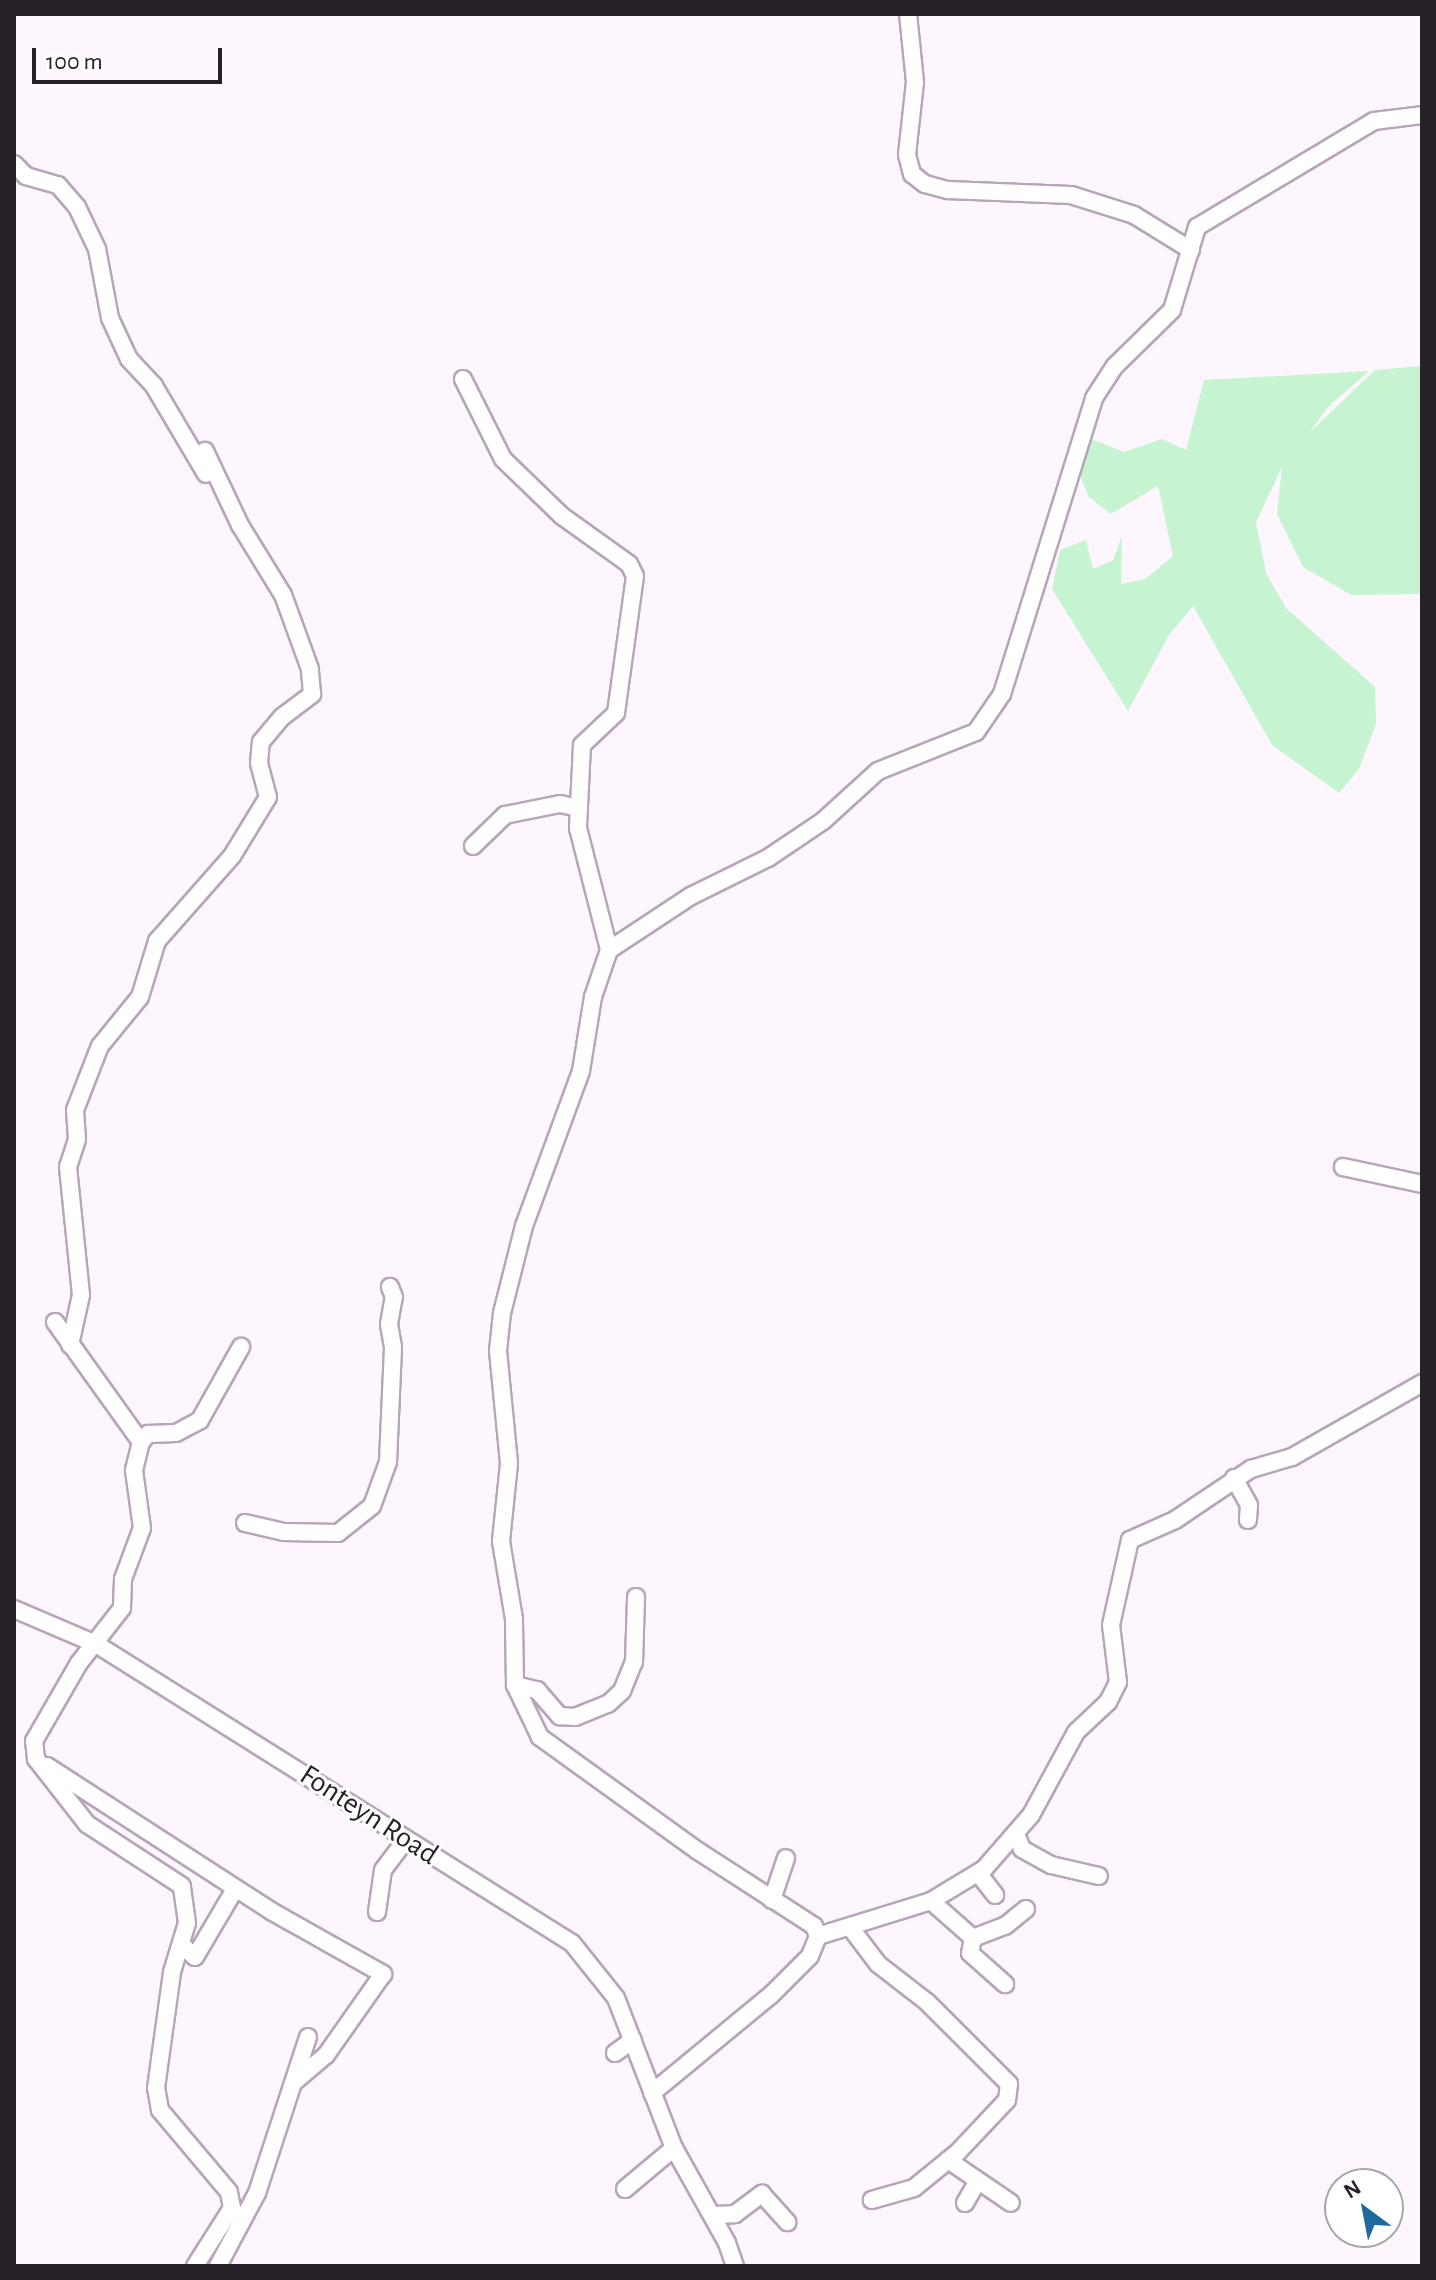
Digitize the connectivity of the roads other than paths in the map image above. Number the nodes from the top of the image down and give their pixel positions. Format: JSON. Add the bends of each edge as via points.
{"nodes":[{"id":1,"x":908,"y":14,"type":"edge"},
{"id":2,"x":1422,"y":115,"type":"edge"},
{"id":3,"x":14,"y":164,"type":"edge"},
{"id":4,"x":1191,"y":250,"type":"junction"},
{"id":5,"x":463,"y":379,"type":"dead end"},
{"id":6,"x":205,"y":451,"type":"dead end"},
{"id":7,"x":240,"y":525,"type":"junction"},
{"id":8,"x":579,"y":808,"type":"junction"},
{"id":9,"x":473,"y":846,"type":"dead end"},
{"id":10,"x":609,"y":950,"type":"junction"},
{"id":11,"x":1343,"y":1167,"type":"dead end"},
{"id":12,"x":1422,"y":1184,"type":"edge"},
{"id":13,"x":390,"y":1287,"type":"dead end"},
{"id":14,"x":55,"y":1322,"type":"dead end"},
{"id":15,"x":70,"y":1345,"type":"junction"},
{"id":16,"x":241,"y":1347,"type":"dead end"},
{"id":17,"x":1422,"y":1383,"type":"edge"},
{"id":18,"x":141,"y":1442,"type":"junction"},
{"id":19,"x":1234,"y":1478,"type":"junction"},
{"id":20,"x":1248,"y":1520,"type":"dead end"},
{"id":21,"x":245,"y":1523,"type":"dead end"},
{"id":22,"x":636,"y":1597,"type":"dead end"},
{"id":23,"x":14,"y":1609,"type":"edge"},
{"id":24,"x":96,"y":1644,"type":"junction"},
{"id":25,"x":515,"y":1685,"type":"junction"},
{"id":26,"x":36,"y":1759,"type":"junction"},
{"id":27,"x":1016,"y":1834,"type":"junction"},
{"id":28,"x":405,"y":1841,"type":"junction"},
{"id":29,"x":786,"y":1858,"type":"dead end"},
{"id":30,"x":978,"y":1873,"type":"junction"},
{"id":31,"x":1099,"y":1876,"type":"dead end"},
{"id":32,"x":235,"y":1889,"type":"junction"},
{"id":33,"x":995,"y":1895,"type":"dead end"},
{"id":34,"x":772,"y":1900,"type":"junction"},
{"id":35,"x":931,"y":1901,"type":"junction"},
{"id":36,"x":1026,"y":1909,"type":"dead end"},
{"id":37,"x":377,"y":1912,"type":"dead end"},
{"id":38,"x":850,"y":1927,"type":"junction"},
{"id":39,"x":818,"y":1936,"type":"junction"},
{"id":40,"x":973,"y":1938,"type":"junction"},
{"id":41,"x":183,"y":1946,"type":"junction"},
{"id":42,"x":1005,"y":1984,"type":"dead end"},
{"id":43,"x":308,"y":2037,"type":"dead end"},
{"id":44,"x":633,"y":2040,"type":"junction"},
{"id":45,"x":615,"y":2053,"type":"dead end"},
{"id":46,"x":294,"y":2082,"type":"junction"},
{"id":47,"x":652,"y":2093,"type":"junction"},
{"id":48,"x":674,"y":2148,"type":"junction"},
{"id":49,"x":948,"y":2160,"type":"junction"},
{"id":50,"x":977,"y":2182,"type":"junction"},
{"id":51,"x":625,"y":2189,"type":"dead end"},
{"id":52,"x":872,"y":2200,"type":"dead end"},
{"id":53,"x":965,"y":2203,"type":"dead end"},
{"id":54,"x":1011,"y":2203,"type":"dead end"},
{"id":55,"x":712,"y":2215,"type":"junction"},
{"id":56,"x":787,"y":2222,"type":"dead end"},
{"id":57,"x":195,"y":2266,"type":"edge"},
{"id":58,"x":218,"y":2266,"type":"edge"},
{"id":59,"x":735,"y":2266,"type":"edge"}],
"edges":[{"from":1,"to":4,"type":"street","via":[[915,82],[907,155],[912,174],[948,190],[1071,195],[1134,215]]},
{"from":2,"to":4,"type":"street","via":[[1374,121],[1197,227]]},
{"from":3,"to":7,"type":"street","via":[[26,176],[58,185],[77,207],[97,249],[110,318],[129,359],[154,386]]},
{"from":4,"to":10,"type":"street","via":[[1172,310],[1115,366],[1094,398],[1002,694],[981,726],[878,771],[823,821]]},
{"from":5,"to":8,"type":"street","via":[[503,459],[562,516],[629,564],[635,576],[616,713],[582,745]]},
{"from":6,"to":7,"type":"street"},
{"from":7,"to":15,"type":"street","via":[[283,595],[310,669],[312,694],[261,742],[259,763],[268,797],[232,856],[157,941],[140,997],[100,1046],[77,1105],[77,1139],[68,1167],[81,1295]]},
{"from":8,"to":9,"type":"street","via":[[560,804],[505,815]]},
{"from":8,"to":10,"type":"street","via":[[583,857]]},
{"from":10,"to":25,"type":"street","via":[[593,997],[581,1071],[524,1226],[502,1313],[498,1351],[509,1463],[501,1541],[514,1619]]},
{"from":11,"to":12,"type":"street"},
{"from":13,"to":21,"type":"street","via":[[394,1297],[389,1324],[393,1347],[388,1462],[372,1506],[338,1533],[283,1532]]},
{"from":14,"to":15,"type":"street"},
{"from":15,"to":18,"type":"street"},
{"from":16,"to":18,"type":"street","via":[[200,1420],[176,1433],[148,1434]]},
{"from":17,"to":19,"type":"street","via":[[1292,1457]]},
{"from":18,"to":24,"type":"street","via":[[134,1470],[142,1528],[123,1579],[122,1608]]},
{"from":19,"to":20,"type":"street","via":[[1249,1505]]},
{"from":19,"to":27,"type":"street","via":[[1175,1520],[1130,1540],[1111,1625],[1118,1682],[1108,1702],[1076,1732]]},
{"from":22,"to":25,"type":"street","via":[[634,1662],[622,1691],[608,1704],[575,1717],[560,1716],[537,1690]]},
{"from":23,"to":24,"type":"street","name":"Fonteyn Road"},
{"from":24,"to":26,"type":"street","via":[[34,1741]]},
{"from":24,"to":28,"type":"street","name":"Fonteyn Road"},
{"from":25,"to":34,"type":"street","via":[[540,1737]]},
{"from":26,"to":32,"type":"street"},
{"from":26,"to":41,"type":"street","via":[[87,1824],[182,1886],[187,1923]]},
{"from":27,"to":30,"type":"street"},
{"from":27,"to":31,"type":"street","via":[[1022,1849],[1051,1865]]},
{"from":28,"to":37,"type":"street","via":[[383,1870]]},
{"from":28,"to":44,"type":"street","name":"Fonteyn Road","via":[[572,1943],[616,1998]]},
{"from":29,"to":34,"type":"street"},
{"from":30,"to":33,"type":"street"},
{"from":30,"to":35,"type":"street"},
{"from":32,"to":41,"type":"street","via":[[195,1957]]},
{"from":32,"to":46,"type":"street","via":[[383,1974],[326,2055]]},
{"from":34,"to":39,"type":"street","via":[[814,1926]]},
{"from":35,"to":38,"type":"street"},
{"from":35,"to":40,"type":"street"},
{"from":36,"to":40,"type":"street","via":[[1005,1926]]},
{"from":38,"to":39,"type":"street"},
{"from":38,"to":49,"type":"street","via":[[878,1964],[927,2002],[1009,2084],[1007,2100]]},
{"from":39,"to":47,"type":"street","via":[[810,1956],[771,1995]]},
{"from":40,"to":42,"type":"street","via":[[970,1953]]},
{"from":41,"to":57,"type":"street","via":[[172,1972],[156,2088],[160,2110],[229,2192],[232,2208]]},
{"from":43,"to":46,"type":"street"},
{"from":44,"to":45,"type":"street"},
{"from":44,"to":47,"type":"street","name":"Fonteyn Road"},
{"from":46,"to":58,"type":"street","via":[[257,2193]]},
{"from":47,"to":48,"type":"street","name":"Fonteyn Road"},
{"from":48,"to":51,"type":"street"},
{"from":48,"to":55,"type":"street"},
{"from":49,"to":50,"type":"street"},
{"from":49,"to":52,"type":"street","via":[[914,2188]]},
{"from":50,"to":53,"type":"street"},
{"from":50,"to":54,"type":"street"},
{"from":55,"to":56,"type":"street","via":[[735,2214],[762,2194]]},
{"from":55,"to":59,"type":"street"}]}
